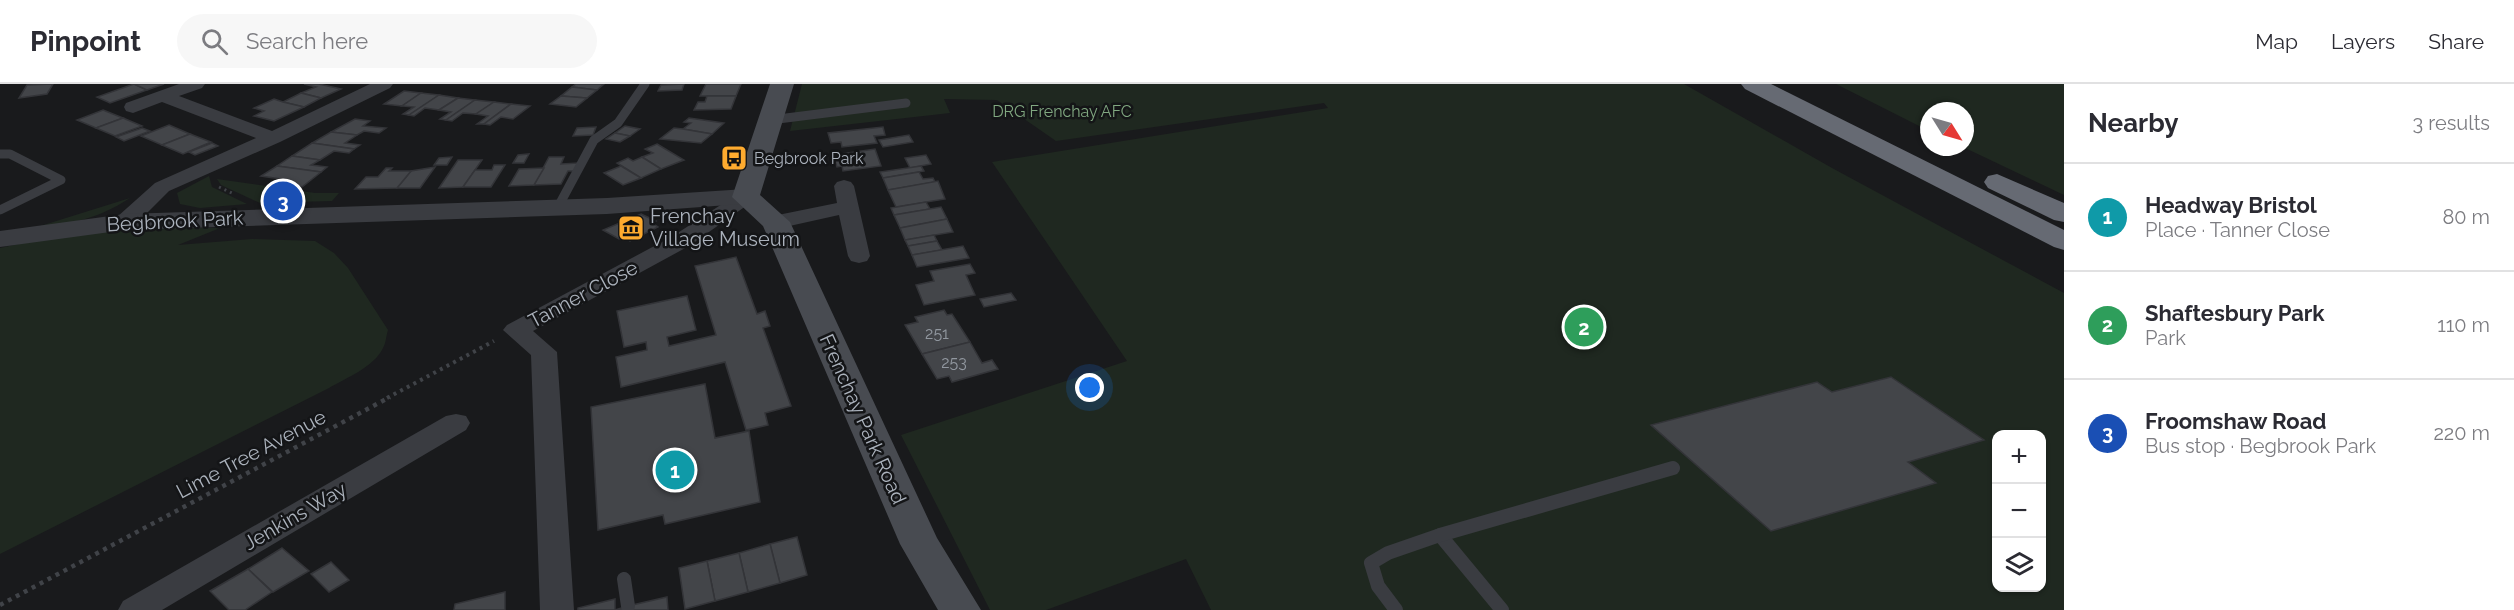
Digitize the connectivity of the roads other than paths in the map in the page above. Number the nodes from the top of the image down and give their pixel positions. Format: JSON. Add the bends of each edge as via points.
{"nodes":[{"id":1,"x":196,"y":84,"type":"edge"},
{"id":2,"x":384,"y":84,"type":"edge"},
{"id":3,"x":645,"y":84,"type":"edge"},
{"id":4,"x":782,"y":84,"type":"edge"},
{"id":5,"x":1753,"y":84,"type":"edge"},
{"id":6,"x":1796,"y":84,"type":"edge"},
{"id":7,"x":162,"y":96,"type":"junction"},
{"id":8,"x":906,"y":103,"type":"dead end"},
{"id":9,"x":133,"y":107,"type":"dead end"},
{"id":10,"x":770,"y":120,"type":"junction"},
{"id":11,"x":273,"y":138,"type":"junction"},
{"id":12,"x":0,"y":154,"type":"edge"},
{"id":13,"x":746,"y":197,"type":"junction"},
{"id":14,"x":558,"y":207,"type":"junction"},
{"id":15,"x":0,"y":210,"type":"edge"},
{"id":16,"x":2064,"y":214,"type":"edge"},
{"id":17,"x":125,"y":222,"type":"junction"},
{"id":18,"x":776,"y":222,"type":"junction"},
{"id":19,"x":0,"y":239,"type":"edge"},
{"id":20,"x":2064,"y":240,"type":"edge"},
{"id":21,"x":860,"y":256,"type":"dead end"},
{"id":22,"x":456,"y":423,"type":"dead end"},
{"id":23,"x":1673,"y":468,"type":"dead end"},
{"id":24,"x":1440,"y":535,"type":"junction"},
{"id":25,"x":624,"y":579,"type":"dead end"},
{"id":26,"x":628,"y":606,"type":"dead end"},
{"id":27,"x":135,"y":610,"type":"edge"},
{"id":28,"x":557,"y":610,"type":"edge"},
{"id":29,"x":960,"y":610,"type":"edge"},
{"id":30,"x":1396,"y":610,"type":"edge"},
{"id":31,"x":1502,"y":610,"type":"edge"}],
"edges":[{"from":1,"to":7,"type":"street"},
{"from":2,"to":11,"type":"street"},
{"from":3,"to":14,"type":"lane","via":[[618,123],[594,140]]},
{"from":4,"to":10,"type":"main road"},
{"from":5,"to":20,"type":"highway"},
{"from":6,"to":16,"type":"highway"},
{"from":7,"to":9,"type":"street"},
{"from":7,"to":11,"type":"street"},
{"from":8,"to":10,"type":"lane"},
{"from":10,"to":13,"type":"main road"},
{"from":11,"to":17,"type":"street","via":[[162,187]]},
{"from":12,"to":15,"type":"lane","via":[[10,154],[61,180]]},
{"from":13,"to":14,"type":"street","name":"Begbrook Park"},
{"from":13,"to":18,"type":"main road","name":"Frenchay Park Road"},
{"from":13,"to":28,"type":"street","name":"Tanner Close","via":[[681,241],[516,330],[544,352]]},
{"from":14,"to":17,"type":"street","name":"Begbrook Park"},
{"from":17,"to":19,"type":"street","name":"Begbrook Park"},
{"from":18,"to":21,"type":"street","via":[[847,196]]},
{"from":18,"to":29,"type":"main road","name":"Frenchay Park Road","via":[[870,438],[920,543]]},
{"from":22,"to":27,"type":"street","name":"Jenkins Way"},
{"from":23,"to":24,"type":"lane"},
{"from":24,"to":30,"type":"lane","via":[[1371,563],[1378,586]]},
{"from":24,"to":31,"type":"lane"},
{"from":25,"to":26,"type":"lane"}]}
